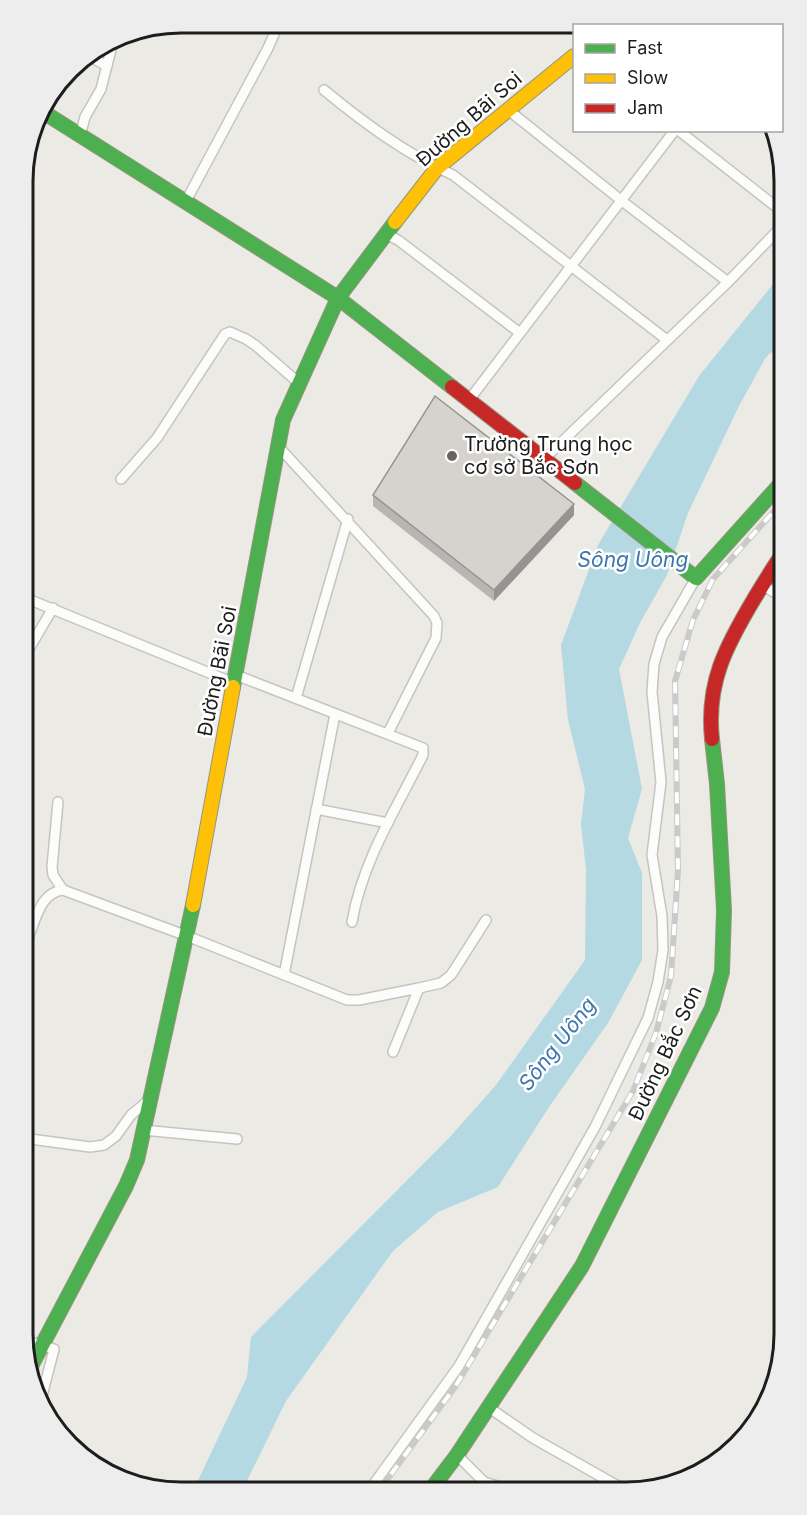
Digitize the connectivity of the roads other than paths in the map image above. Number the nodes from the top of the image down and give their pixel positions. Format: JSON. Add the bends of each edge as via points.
{"nodes":[{"id":1,"x":275,"y":33,"type":"edge"},
{"id":2,"x":111,"y":51,"type":"edge"},
{"id":3,"x":573,"y":57,"type":"edge"},
{"id":4,"x":96,"y":60,"type":"edge"},
{"id":5,"x":107,"y":66,"type":"junction"},
{"id":6,"x":324,"y":90,"type":"dead end"},
{"id":7,"x":507,"y":109,"type":"junction"},
{"id":8,"x":48,"y":116,"type":"edge"},
{"id":9,"x":674,"y":132,"type":"edge"},
{"id":10,"x":679,"y":132,"type":"edge"},
{"id":11,"x":80,"y":136,"type":"junction"},
{"id":12,"x":437,"y":168,"type":"junction"},
{"id":13,"x":186,"y":201,"type":"junction"},
{"id":14,"x":622,"y":201,"type":"junction"},
{"id":15,"x":774,"y":205,"type":"edge"},
{"id":16,"x":385,"y":234,"type":"junction"},
{"id":17,"x":774,"y":234,"type":"edge"},
{"id":18,"x":570,"y":267,"type":"junction"},
{"id":19,"x":728,"y":282,"type":"junction"},
{"id":20,"x":338,"y":298,"type":"junction"},
{"id":21,"x":520,"y":333,"type":"junction"},
{"id":22,"x":667,"y":340,"type":"junction"},
{"id":23,"x":300,"y":384,"type":"junction"},
{"id":24,"x":469,"y":400,"type":"junction"},
{"id":25,"x":278,"y":446,"type":"junction"},
{"id":26,"x":544,"y":459,"type":"junction"},
{"id":27,"x":121,"y":479,"type":"dead end"},
{"id":28,"x":774,"y":490,"type":"edge"},
{"id":29,"x":348,"y":519,"type":"junction"},
{"id":30,"x":774,"y":567,"type":"edge"},
{"id":31,"x":693,"y":575,"type":"junction"},
{"id":32,"x":763,"y":585,"type":"junction"},
{"id":33,"x":774,"y":592,"type":"edge"},
{"id":34,"x":33,"y":601,"type":"edge"},
{"id":35,"x":53,"y":608,"type":"junction"},
{"id":36,"x":33,"y":642,"type":"edge"},
{"id":37,"x":235,"y":679,"type":"junction"},
{"id":38,"x":296,"y":698,"type":"junction"},
{"id":39,"x":335,"y":714,"type":"junction"},
{"id":40,"x":387,"y":733,"type":"junction"},
{"id":41,"x":58,"y":802,"type":"dead end"},
{"id":42,"x":316,"y":809,"type":"junction"},
{"id":43,"x":388,"y":823,"type":"junction"},
{"id":44,"x":63,"y":890,"type":"junction"},
{"id":45,"x":486,"y":920,"type":"dead end"},
{"id":46,"x":352,"y":922,"type":"dead end"},
{"id":47,"x":33,"y":926,"type":"edge"},
{"id":48,"x":188,"y":936,"type":"junction"},
{"id":49,"x":284,"y":975,"type":"junction"},
{"id":50,"x":419,"y":988,"type":"junction"},
{"id":51,"x":393,"y":1052,"type":"dead end"},
{"id":52,"x":150,"y":1099,"type":"junction"},
{"id":53,"x":143,"y":1130,"type":"junction"},
{"id":54,"x":33,"y":1139,"type":"edge"},
{"id":55,"x":237,"y":1139,"type":"dead end"},
{"id":56,"x":33,"y":1343,"type":"edge"},
{"id":57,"x":40,"y":1345,"type":"junction"},
{"id":58,"x":35,"y":1356,"type":"edge"},
{"id":59,"x":44,"y":1389,"type":"edge"},
{"id":60,"x":488,"y":1407,"type":"junction"},
{"id":61,"x":457,"y":1455,"type":"junction"},
{"id":62,"x":375,"y":1482,"type":"edge"},
{"id":63,"x":437,"y":1482,"type":"edge"},
{"id":64,"x":484,"y":1482,"type":"edge"},
{"id":65,"x":611,"y":1482,"type":"edge"}],
"edges":[{"from":1,"to":13,"type":"street"},
{"from":2,"to":5,"type":"street"},
{"from":3,"to":7,"type":"main road","name":"Đường Bãi Soi"},
{"from":4,"to":5,"type":"street"},
{"from":5,"to":11,"type":"street"},
{"from":6,"to":12,"type":"street","via":[[368,126]]},
{"from":7,"to":12,"type":"main road","name":"Đường Bãi Soi"},
{"from":7,"to":14,"type":"street"},
{"from":8,"to":11,"type":"main road"},
{"from":9,"to":14,"type":"street"},
{"from":10,"to":15,"type":"street"},
{"from":11,"to":13,"type":"main road"},
{"from":12,"to":16,"type":"main road","name":"Đường Bãi Soi"},
{"from":12,"to":18,"type":"street","via":[[453,175]]},
{"from":13,"to":20,"type":"main road"},
{"from":14,"to":18,"type":"street"},
{"from":14,"to":19,"type":"street"},
{"from":16,"to":20,"type":"main road","name":"Đường Bãi Soi"},
{"from":16,"to":21,"type":"street"},
{"from":17,"to":19,"type":"street"},
{"from":18,"to":21,"type":"street"},
{"from":18,"to":22,"type":"street"},
{"from":19,"to":22,"type":"street"},
{"from":20,"to":23,"type":"main road","name":"Đường Bãi Soi"},
{"from":20,"to":24,"type":"main road"},
{"from":21,"to":24,"type":"street"},
{"from":22,"to":26,"type":"street"},
{"from":23,"to":25,"type":"main road","name":"Đường Bãi Soi","via":[[283,420]]},
{"from":23,"to":27,"type":"street","via":[[246,339],[230,332],[225,334],[157,438]]},
{"from":24,"to":26,"type":"main road"},
{"from":25,"to":29,"type":"street"},
{"from":25,"to":37,"type":"main road","name":"Đường Bãi Soi"},
{"from":26,"to":31,"type":"main road"},
{"from":28,"to":31,"type":"main road"},
{"from":29,"to":38,"type":"street"},
{"from":29,"to":40,"type":"street","via":[[437,623],[436,638]]},
{"from":30,"to":32,"type":"main road","name":"Đường Bắc Sơn"},
{"from":31,"to":62,"type":"street","via":[[662,637],[654,664],[652,692],[662,782],[652,855],[663,950],[648,1018],[595,1127],[459,1366]]},
{"from":32,"to":33,"type":"street"},
{"from":32,"to":60,"type":"main road","name":"Đường Bắc Sơn","via":[[729,640],[712,700],[724,910],[722,972],[712,1008],[582,1266]]},
{"from":34,"to":35,"type":"street"},
{"from":35,"to":36,"type":"street"},
{"from":35,"to":37,"type":"street"},
{"from":37,"to":38,"type":"street"},
{"from":37,"to":48,"type":"main road","name":"Đường Bãi Soi"},
{"from":38,"to":39,"type":"street"},
{"from":39,"to":40,"type":"street"},
{"from":39,"to":42,"type":"street"},
{"from":40,"to":43,"type":"street","via":[[424,751]]},
{"from":41,"to":44,"type":"street","via":[[52,867]]},
{"from":42,"to":43,"type":"street"},
{"from":42,"to":49,"type":"street"},
{"from":43,"to":46,"type":"street","via":[[361,882]]},
{"from":44,"to":47,"type":"street","via":[[51,893],[44,901]]},
{"from":44,"to":48,"type":"street"},
{"from":45,"to":50,"type":"street","via":[[451,975],[441,983]]},
{"from":48,"to":49,"type":"street"},
{"from":48,"to":52,"type":"main road","name":"Đường Bãi Soi"},
{"from":49,"to":50,"type":"street","via":[[352,1000]]},
{"from":50,"to":51,"type":"street"},
{"from":52,"to":53,"type":"main road","name":"Đường Bãi Soi"},
{"from":52,"to":54,"type":"street","via":[[104,1145],[90,1147]]},
{"from":53,"to":55,"type":"street"},
{"from":53,"to":57,"type":"main road","name":"Đường Bãi Soi","via":[[132,1174]]},
{"from":56,"to":57,"type":"street"},
{"from":57,"to":58,"type":"main road","name":"Đường Bãi Soi"},
{"from":57,"to":59,"type":"street","via":[[54,1349]]},
{"from":60,"to":61,"type":"main road","name":"Đường Bắc Sơn"},
{"from":60,"to":65,"type":"street"},
{"from":61,"to":63,"type":"main road","name":"Đường Bắc Sơn"},
{"from":61,"to":64,"type":"street"}]}
